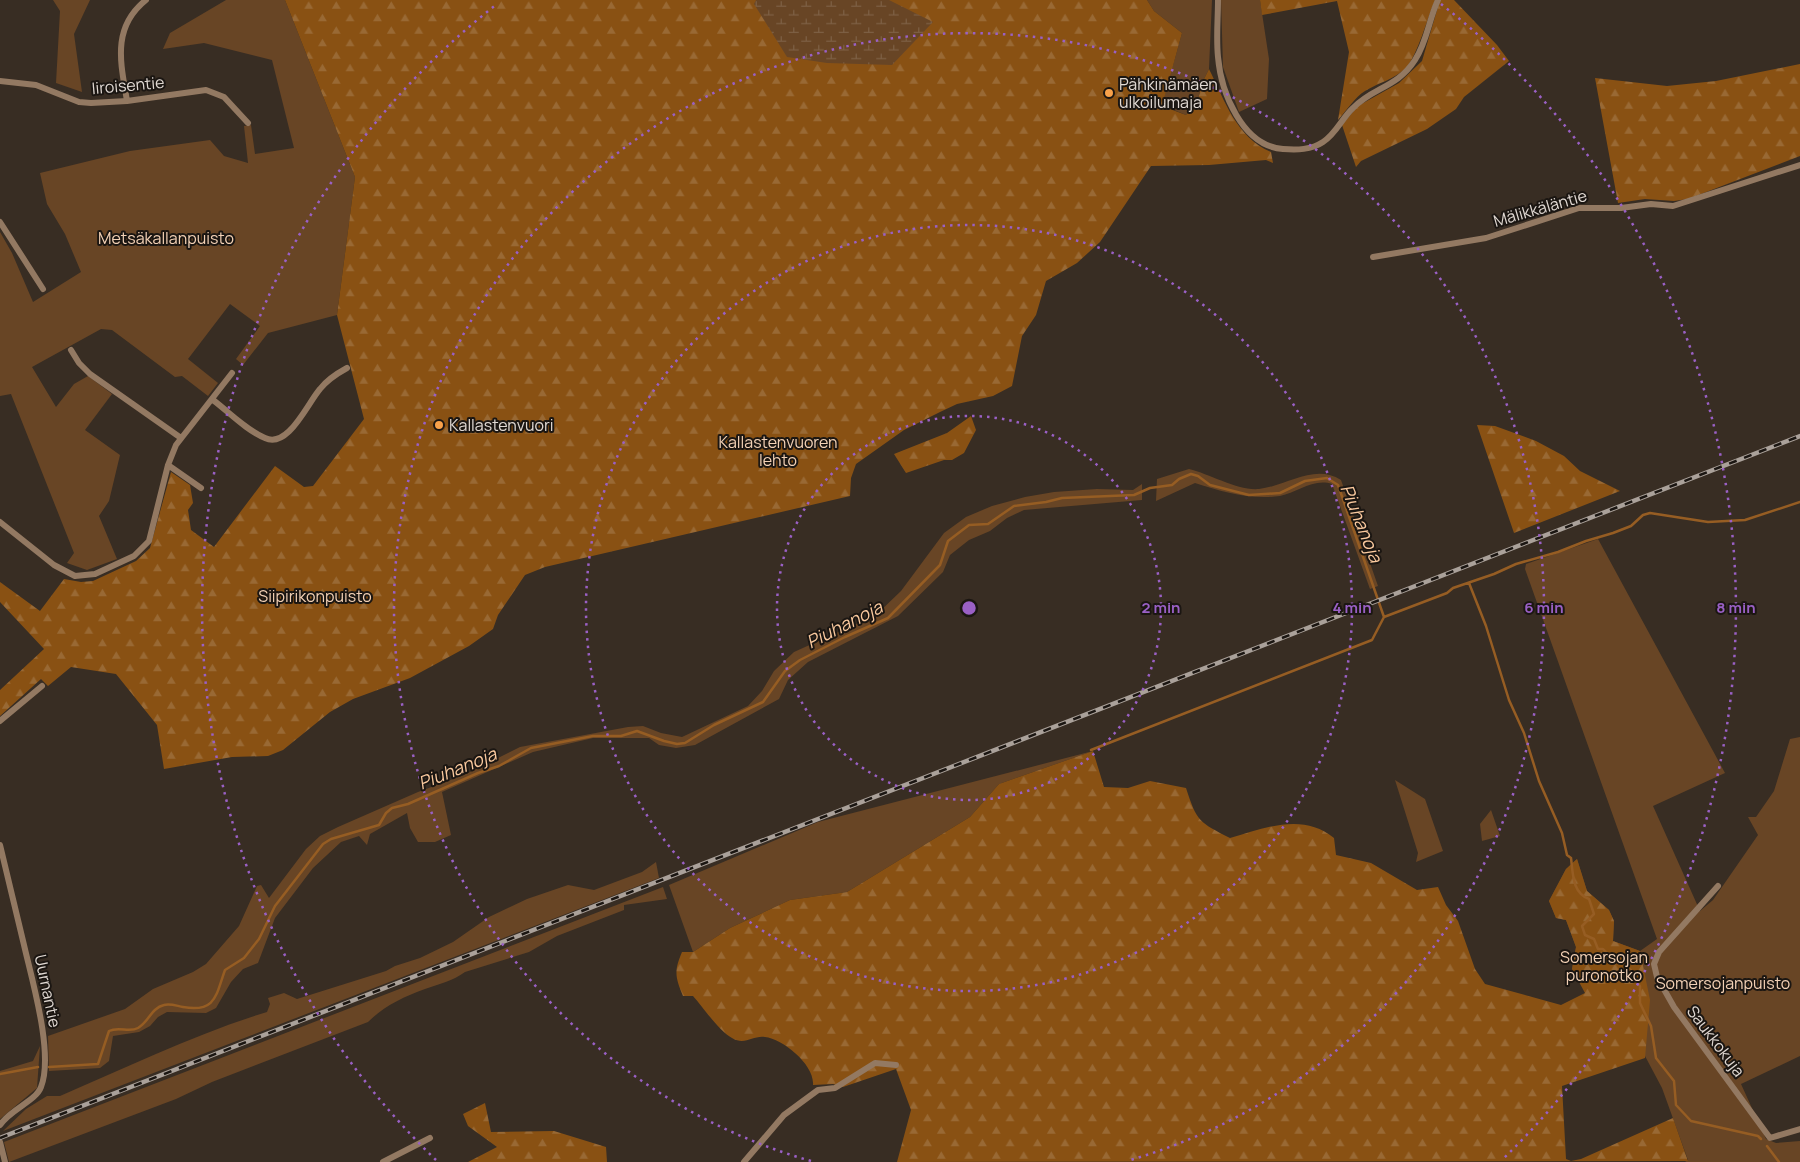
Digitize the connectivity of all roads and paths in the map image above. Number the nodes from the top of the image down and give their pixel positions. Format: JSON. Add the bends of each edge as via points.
{"nodes":[{"id":1,"x":146,"y":0,"type":"edge"},
{"id":2,"x":1218,"y":0,"type":"edge"},
{"id":3,"x":1438,"y":0,"type":"edge"},
{"id":4,"x":0,"y":81,"type":"edge"},
{"id":5,"x":127,"y":101,"type":"junction"},
{"id":6,"x":248,"y":123,"type":"dead end"},
{"id":7,"x":1800,"y":165,"type":"edge"},
{"id":8,"x":0,"y":222,"type":"edge"},
{"id":9,"x":1373,"y":257,"type":"dead end"},
{"id":10,"x":43,"y":289,"type":"dead end"},
{"id":11,"x":71,"y":350,"type":"dead end"},
{"id":12,"x":347,"y":368,"type":"dead end"},
{"id":13,"x":232,"y":373,"type":"dead end"},
{"id":14,"x":212,"y":400,"type":"junction"},
{"id":15,"x":181,"y":438,"type":"junction"},
{"id":16,"x":168,"y":465,"type":"junction"},
{"id":17,"x":201,"y":488,"type":"dead end"},
{"id":18,"x":0,"y":522,"type":"edge"},
{"id":19,"x":42,"y":686,"type":"dead end"},
{"id":20,"x":0,"y":721,"type":"edge"},
{"id":21,"x":0,"y":845,"type":"edge"},
{"id":22,"x":1718,"y":886,"type":"dead end"},
{"id":23,"x":896,"y":1065,"type":"dead end"},
{"id":24,"x":0,"y":1125,"type":"edge"},
{"id":25,"x":1800,"y":1129,"type":"edge"},
{"id":26,"x":430,"y":1138,"type":"dead end"},
{"id":27,"x":0,"y":1142,"type":"edge"},
{"id":28,"x":5,"y":1162,"type":"edge"},
{"id":29,"x":383,"y":1162,"type":"edge"},
{"id":30,"x":744,"y":1162,"type":"edge"}],
"edges":[{"from":1,"to":5,"type":"street","via":[[131,19],[120,43]]},
{"from":2,"to":3,"type":"street","via":[[1219,68],[1239,120],[1260,142],[1278,149],[1313,147],[1325,142],[1352,108],[1398,81],[1424,41]]},
{"from":4,"to":5,"type":"street","name":"Iiroisentie","via":[[36,85],[79,102]]},
{"from":5,"to":6,"type":"street","name":"Iiroisentie","via":[[206,90],[224,97]]},
{"from":7,"to":9,"type":"street","name":"Mälikkäläntie","via":[[1673,206],[1579,208],[1486,238]]},
{"from":8,"to":10,"type":"street"},
{"from":11,"to":15,"type":"street","via":[[90,374]]},
{"from":12,"to":14,"type":"street","via":[[323,385],[288,432],[277,440],[258,435]]},
{"from":13,"to":14,"type":"street"},
{"from":14,"to":15,"type":"street"},
{"from":15,"to":16,"type":"street"},
{"from":16,"to":17,"type":"street"},
{"from":16,"to":18,"type":"street","via":[[149,542],[134,556],[95,574],[81,577],[64,571]]},
{"from":19,"to":20,"type":"street"},
{"from":21,"to":24,"type":"street","name":"Uurnantie","via":[[46,1050],[42,1086],[37,1095],[7,1115]]},
{"from":22,"to":25,"type":"street","name":"Saukkokuja","via":[[1659,952],[1654,964],[1657,978],[1674,1007],[1770,1138]]},
{"from":23,"to":30,"type":"street","via":[[875,1063],[835,1088],[818,1090],[784,1115]]},
{"from":26,"to":29,"type":"street"},
{"from":27,"to":28,"type":"street"}]}
